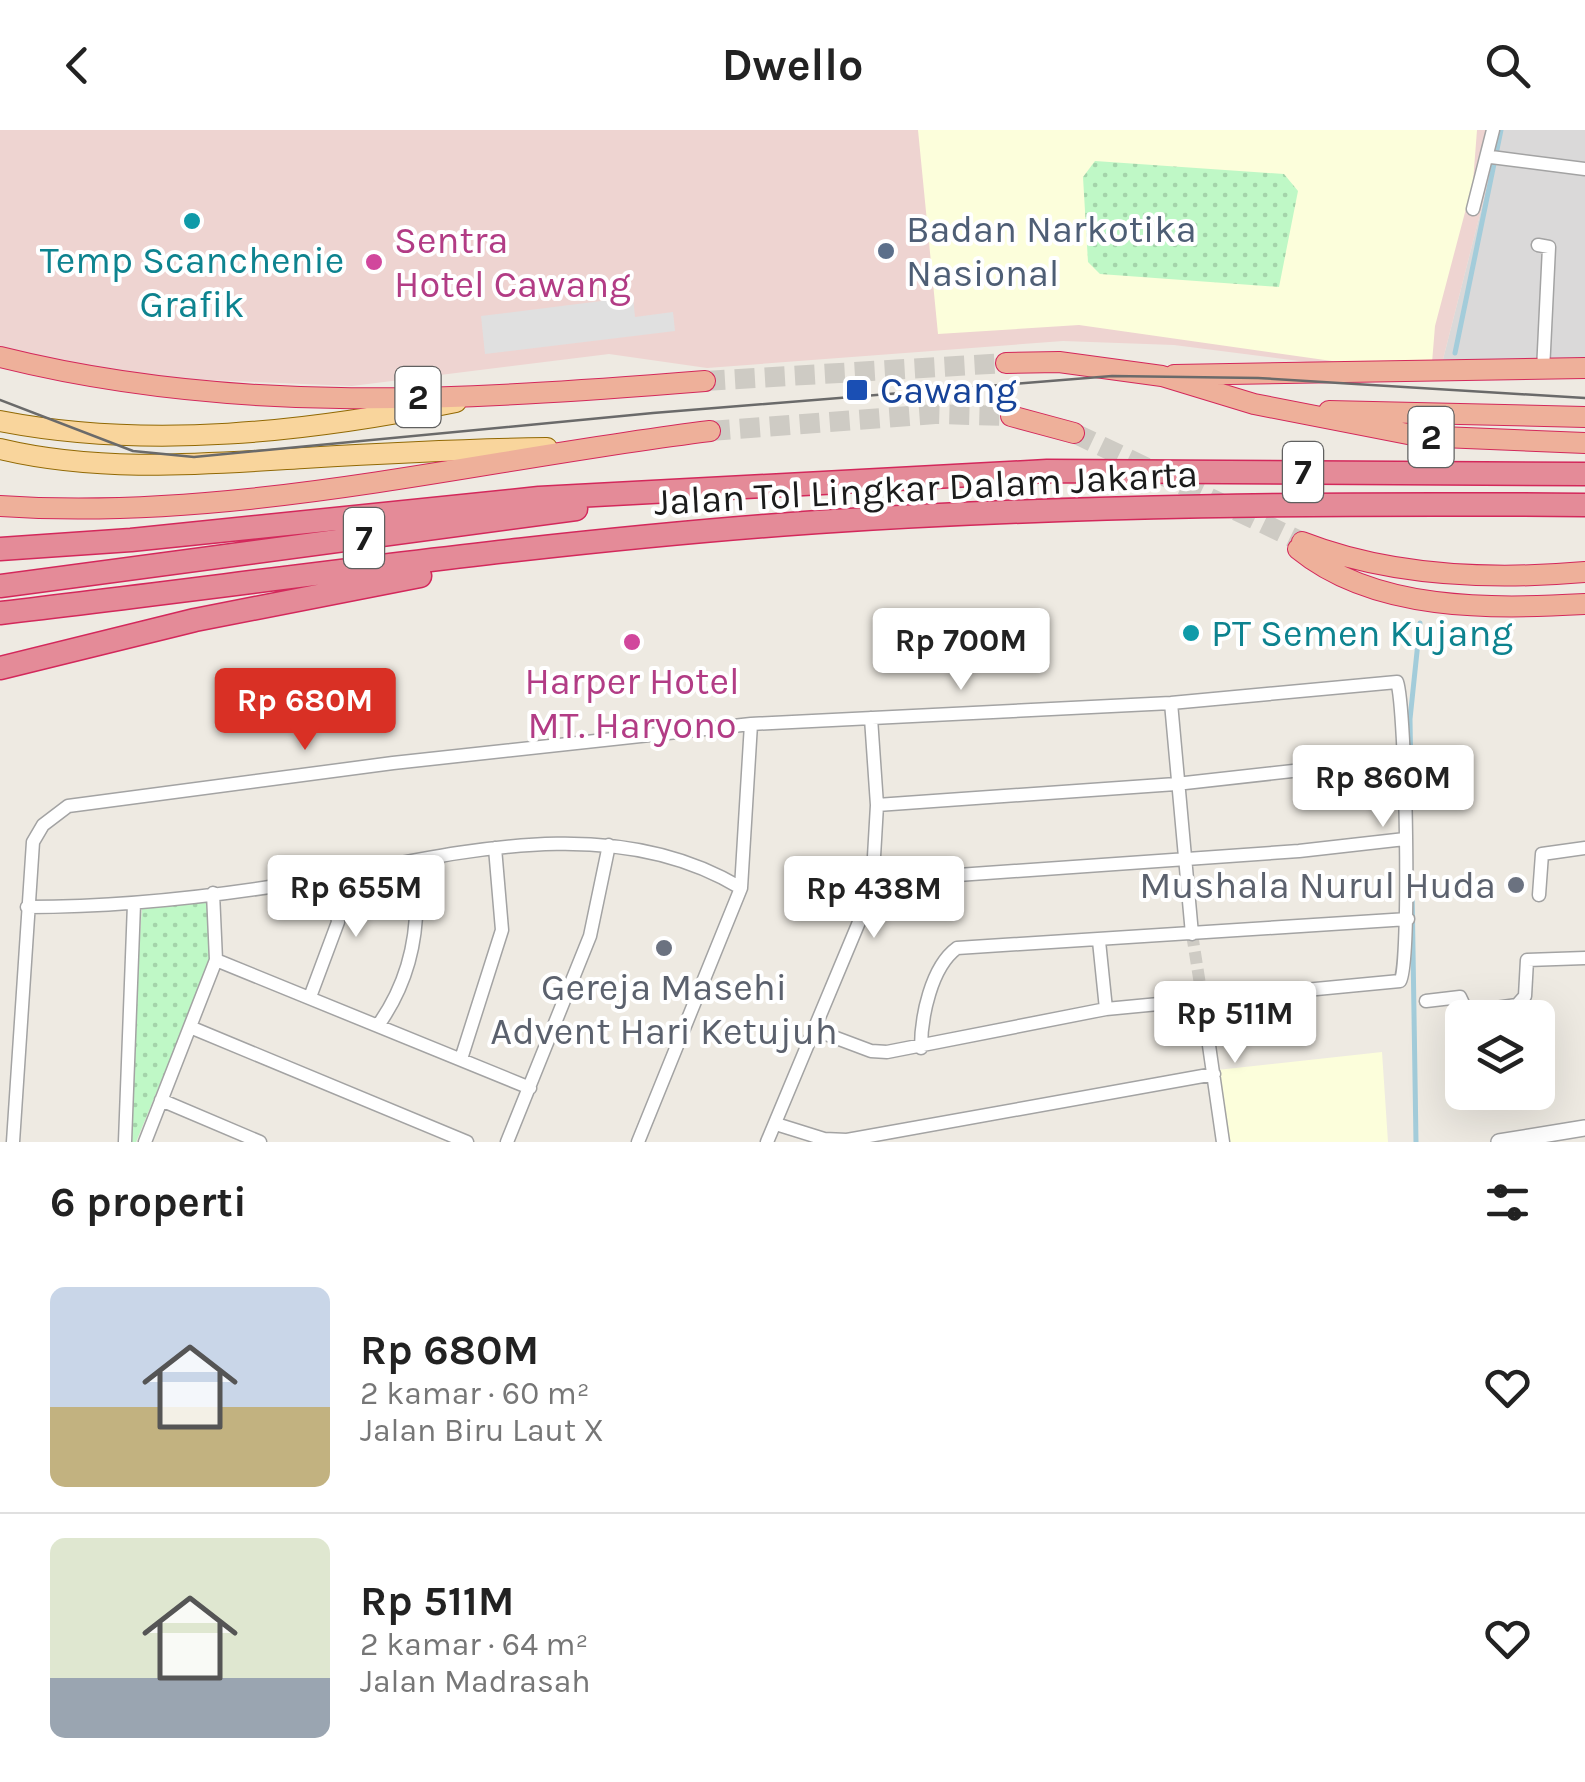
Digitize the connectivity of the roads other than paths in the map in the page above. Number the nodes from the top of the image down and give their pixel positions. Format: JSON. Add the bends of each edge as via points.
{"nodes":[{"id":1,"x":1494,"y":130,"type":"edge"},
{"id":2,"x":1495,"y":157,"type":"dead end"},
{"id":3,"x":1585,"y":169,"type":"edge"},
{"id":4,"x":1473,"y":209,"type":"dead end"},
{"id":5,"x":1538,"y":245,"type":"dead end"},
{"id":6,"x":0,"y":356,"type":"edge"},
{"id":7,"x":1006,"y":363,"type":"tunnel mouth"},
{"id":8,"x":1585,"y":368,"type":"edge"},
{"id":9,"x":1543,"y":371,"type":"junction"},
{"id":10,"x":1162,"y":376,"type":"junction"},
{"id":11,"x":706,"y":381,"type":"tunnel mouth"},
{"id":12,"x":537,"y":390,"type":"junction"},
{"id":13,"x":1282,"y":410,"type":"junction"},
{"id":14,"x":1010,"y":416,"type":"tunnel mouth"},
{"id":15,"x":1582,"y":417,"type":"edge"},
{"id":16,"x":0,"y":421,"type":"edge"},
{"id":17,"x":710,"y":431,"type":"tunnel mouth"},
{"id":18,"x":1074,"y":434,"type":"tunnel mouth"},
{"id":19,"x":1584,"y":443,"type":"edge"},
{"id":20,"x":580,"y":448,"type":"junction"},
{"id":21,"x":0,"y":449,"type":"edge"},
{"id":22,"x":1585,"y":474,"type":"edge"},
{"id":23,"x":727,"y":489,"type":"junction"},
{"id":24,"x":1574,"y":505,"type":"edge"},
{"id":25,"x":0,"y":506,"type":"edge"},
{"id":26,"x":630,"y":539,"type":"junction"},
{"id":27,"x":0,"y":549,"type":"edge"},
{"id":28,"x":1577,"y":572,"type":"edge"},
{"id":29,"x":0,"y":586,"type":"edge"},
{"id":30,"x":1585,"y":604,"type":"edge"},
{"id":31,"x":0,"y":614,"type":"edge"},
{"id":32,"x":0,"y":668,"type":"edge"},
{"id":33,"x":1171,"y":703,"type":"junction"},
{"id":34,"x":871,"y":718,"type":"junction"},
{"id":35,"x":750,"y":724,"type":"junction"},
{"id":36,"x":1401,"y":759,"type":"junction"},
{"id":37,"x":1176,"y":784,"type":"junction"},
{"id":38,"x":878,"y":805,"type":"junction"},
{"id":39,"x":1405,"y":839,"type":"junction"},
{"id":40,"x":609,"y":845,"type":"junction"},
{"id":41,"x":495,"y":848,"type":"junction"},
{"id":42,"x":1585,"y":848,"type":"edge"},
{"id":43,"x":413,"y":860,"type":"junction"},
{"id":44,"x":1183,"y":860,"type":"junction"},
{"id":45,"x":333,"y":876,"type":"junction"},
{"id":46,"x":873,"y":881,"type":"junction"},
{"id":47,"x":742,"y":888,"type":"junction"},
{"id":48,"x":212,"y":892,"type":"junction"},
{"id":49,"x":1539,"y":894,"type":"dead end"},
{"id":50,"x":134,"y":904,"type":"junction"},
{"id":51,"x":27,"y":907,"type":"junction"},
{"id":52,"x":1408,"y":920,"type":"junction"},
{"id":53,"x":1192,"y":934,"type":"junction"},
{"id":54,"x":1099,"y":941,"type":"junction"},
{"id":55,"x":1585,"y":958,"type":"edge"},
{"id":56,"x":216,"y":960,"type":"junction"},
{"id":57,"x":1202,"y":996,"type":"junction"},
{"id":58,"x":310,"y":997,"type":"junction"},
{"id":59,"x":1426,"y":1001,"type":"dead end"},
{"id":60,"x":1106,"y":1009,"type":"junction"},
{"id":61,"x":380,"y":1024,"type":"junction"},
{"id":62,"x":190,"y":1027,"type":"junction"},
{"id":63,"x":815,"y":1030,"type":"junction"},
{"id":64,"x":920,"y":1048,"type":"junction"},
{"id":65,"x":461,"y":1059,"type":"junction"},
{"id":66,"x":1214,"y":1074,"type":"junction"},
{"id":67,"x":530,"y":1088,"type":"junction"},
{"id":68,"x":161,"y":1100,"type":"junction"},
{"id":69,"x":776,"y":1124,"type":"junction"},
{"id":70,"x":1585,"y":1128,"type":"edge"},
{"id":71,"x":1547,"y":1138,"type":"edge"},
{"id":72,"x":13,"y":1142,"type":"edge"},
{"id":73,"x":125,"y":1142,"type":"edge"},
{"id":74,"x":145,"y":1142,"type":"edge"},
{"id":75,"x":260,"y":1142,"type":"edge"},
{"id":76,"x":467,"y":1142,"type":"edge"},
{"id":77,"x":507,"y":1142,"type":"edge"},
{"id":78,"x":638,"y":1142,"type":"edge"},
{"id":79,"x":768,"y":1142,"type":"edge"},
{"id":80,"x":1223,"y":1142,"type":"edge"},
{"id":81,"x":1499,"y":1142,"type":"edge"}],
"edges":[{"from":1,"to":4,"type":"street"},
{"from":2,"to":3,"type":"street"},
{"from":5,"to":9,"type":"street","via":[[1549,247]]},
{"from":6,"to":12,"type":"highway","number":"2","via":[[75,376],[206,395],[318,399]]},
{"from":7,"to":10,"type":"highway","number":"2","via":[[1060,362]]},
{"from":8,"to":9,"type":"highway"},
{"from":9,"to":10,"type":"highway"},
{"from":10,"to":13,"type":"highway","number":"2"},
{"from":11,"to":12,"type":"highway","number":"2"},
{"from":12,"to":16,"type":"main road","via":[[256,430],[104,436]]},
{"from":13,"to":15,"type":"highway","number":"2"},
{"from":13,"to":19,"type":"highway","number":"2","via":[[1418,436]]},
{"from":14,"to":18,"type":"highway"},
{"from":17,"to":20,"type":"highway","number":"2"},
{"from":20,"to":21,"type":"main road","via":[[442,449],[175,466],[106,465]]},
{"from":20,"to":25,"type":"highway","number":"2","via":[[410,478],[165,506]]},
{"from":22,"to":23,"type":"highway","name":"Jalan Tol Lingkar Dalam Jakarta","number":"7","via":[[1047,471]]},
{"from":23,"to":27,"type":"highway","via":[[539,498]]},
{"from":23,"to":29,"type":"highway","number":"7"},
{"from":24,"to":26,"type":"highway","name":"Jalan Tol Lingkar Dalam Jakarta","number":"7","via":[[1052,508]]},
{"from":26,"to":31,"type":"highway","number":"7"},
{"from":26,"to":32,"type":"highway","via":[[299,598]]},
{"from":28,"to":30,"type":"highway","via":[[1494,576],[1300,546],[1318,564],[1411,597],[1483,606]]},
{"from":33,"to":34,"type":"street"},
{"from":33,"to":36,"type":"street","via":[[1397,682]]},
{"from":33,"to":37,"type":"street"},
{"from":34,"to":35,"type":"street"},
{"from":34,"to":38,"type":"street"},
{"from":35,"to":47,"type":"street"},
{"from":35,"to":51,"type":"street","via":[[68,806],[33,842]]},
{"from":36,"to":37,"type":"street"},
{"from":36,"to":39,"type":"street"},
{"from":37,"to":38,"type":"street"},
{"from":37,"to":44,"type":"street"},
{"from":38,"to":46,"type":"street"},
{"from":39,"to":44,"type":"street"},
{"from":39,"to":52,"type":"street"},
{"from":40,"to":41,"type":"street"},
{"from":40,"to":47,"type":"street","via":[[684,862]]},
{"from":40,"to":67,"type":"street","via":[[590,936]]},
{"from":41,"to":43,"type":"street"},
{"from":41,"to":65,"type":"street","via":[[502,930]]},
{"from":42,"to":49,"type":"street","via":[[1542,854]]},
{"from":43,"to":45,"type":"street"},
{"from":43,"to":61,"type":"street","via":[[418,925],[393,1005]]},
{"from":44,"to":46,"type":"street"},
{"from":44,"to":53,"type":"street"},
{"from":45,"to":48,"type":"street"},
{"from":45,"to":58,"type":"street","via":[[338,922]]},
{"from":46,"to":63,"type":"street"},
{"from":47,"to":78,"type":"street"},
{"from":48,"to":50,"type":"street"},
{"from":48,"to":56,"type":"street"},
{"from":50,"to":51,"type":"street"},
{"from":50,"to":73,"type":"street"},
{"from":51,"to":72,"type":"street"},
{"from":52,"to":53,"type":"street"},
{"from":52,"to":57,"type":"street","via":[[1404,978],[1395,982]]},
{"from":53,"to":54,"type":"street"},
{"from":54,"to":60,"type":"street"},
{"from":54,"to":64,"type":"street","via":[[954,949],[922,1018]]},
{"from":55,"to":59,"type":"street","via":[[1527,960],[1525,996],[1516,1005],[1466,1012],[1460,997]]},
{"from":56,"to":58,"type":"street"},
{"from":56,"to":62,"type":"street"},
{"from":57,"to":60,"type":"street"},
{"from":57,"to":66,"type":"street"},
{"from":58,"to":61,"type":"street"},
{"from":60,"to":64,"type":"street"},
{"from":61,"to":65,"type":"street"},
{"from":62,"to":68,"type":"street"},
{"from":62,"to":76,"type":"street"},
{"from":63,"to":64,"type":"street","via":[[872,1052]]},
{"from":63,"to":69,"type":"street"},
{"from":65,"to":67,"type":"street"},
{"from":66,"to":69,"type":"street","via":[[847,1140]]},
{"from":66,"to":80,"type":"street"},
{"from":67,"to":77,"type":"street"},
{"from":68,"to":74,"type":"street"},
{"from":68,"to":75,"type":"street"},
{"from":69,"to":79,"type":"street"},
{"from":70,"to":71,"type":"street"},
{"from":71,"to":81,"type":"street"}]}
